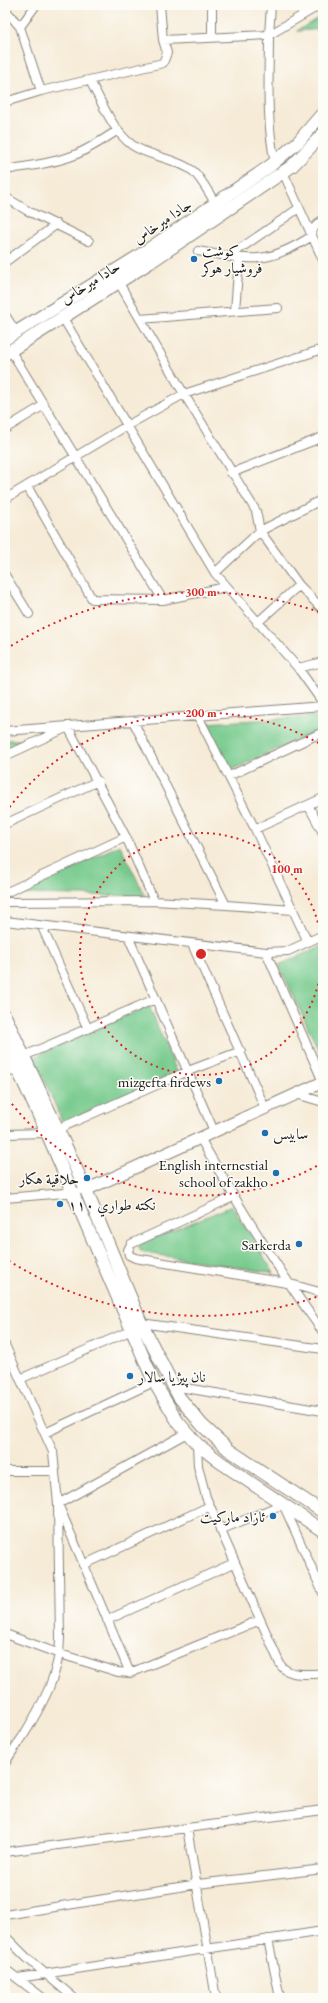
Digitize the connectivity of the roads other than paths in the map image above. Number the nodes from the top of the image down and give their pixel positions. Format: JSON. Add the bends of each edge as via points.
{"nodes":[{"id":1,"x":36,"y":5,"type":"edge"},
{"id":2,"x":160,"y":5,"type":"edge"},
{"id":3,"x":212,"y":5,"type":"edge"},
{"id":4,"x":271,"y":5,"type":"edge"},
{"id":5,"x":320,"y":5,"type":"edge"},
{"id":6,"x":5,"y":9,"type":"edge"},
{"id":7,"x":20,"y":26,"type":"junction"},
{"id":8,"x":269,"y":35,"type":"junction"},
{"id":9,"x":212,"y":37,"type":"junction"},
{"id":10,"x":163,"y":40,"type":"junction"},
{"id":11,"x":90,"y":81,"type":"junction"},
{"id":12,"x":41,"y":91,"type":"junction"},
{"id":13,"x":5,"y":102,"type":"edge"},
{"id":14,"x":323,"y":113,"type":"edge"},
{"id":15,"x":118,"y":130,"type":"junction"},
{"id":16,"x":323,"y":134,"type":"edge"},
{"id":17,"x":279,"y":167,"type":"junction"},
{"id":18,"x":5,"y":170,"type":"edge"},
{"id":19,"x":5,"y":197,"type":"edge"},
{"id":20,"x":216,"y":204,"type":"junction"},
{"id":21,"x":299,"y":208,"type":"junction"},
{"id":22,"x":323,"y":219,"type":"edge"},
{"id":23,"x":57,"y":224,"type":"junction"},
{"id":24,"x":311,"y":234,"type":"junction"},
{"id":25,"x":89,"y":241,"type":"dead end"},
{"id":26,"x":198,"y":251,"type":"dead end"},
{"id":27,"x":228,"y":256,"type":"junction"},
{"id":28,"x":239,"y":259,"type":"junction"},
{"id":29,"x":323,"y":260,"type":"edge"},
{"id":30,"x":5,"y":262,"type":"edge"},
{"id":31,"x":119,"y":283,"type":"junction"},
{"id":32,"x":278,"y":308,"type":"dead end"},
{"id":33,"x":235,"y":311,"type":"junction"},
{"id":34,"x":5,"y":314,"type":"edge"},
{"id":35,"x":63,"y":318,"type":"junction"},
{"id":36,"x":140,"y":319,"type":"junction"},
{"id":37,"x":16,"y":332,"type":"junction"},
{"id":38,"x":5,"y":339,"type":"edge"},
{"id":39,"x":323,"y":349,"type":"edge"},
{"id":40,"x":8,"y":353,"type":"edge"},
{"id":41,"x":184,"y":394,"type":"junction"},
{"id":42,"x":44,"y":405,"type":"junction"},
{"id":43,"x":128,"y":425,"type":"junction"},
{"id":44,"x":5,"y":429,"type":"edge"},
{"id":45,"x":323,"y":437,"type":"edge"},
{"id":46,"x":76,"y":456,"type":"junction"},
{"id":47,"x":230,"y":473,"type":"junction"},
{"id":48,"x":27,"y":486,"type":"junction"},
{"id":49,"x":5,"y":499,"type":"edge"},
{"id":50,"x":323,"y":499,"type":"edge"},
{"id":51,"x":260,"y":531,"type":"junction"},
{"id":52,"x":215,"y":573,"type":"junction"},
{"id":53,"x":5,"y":575,"type":"edge"},
{"id":54,"x":299,"y":585,"type":"junction"},
{"id":55,"x":226,"y":587,"type":"junction"},
{"id":56,"x":163,"y":600,"type":"junction"},
{"id":57,"x":323,"y":600,"type":"edge"},
{"id":58,"x":314,"y":602,"type":"junction"},
{"id":59,"x":323,"y":610,"type":"edge"},
{"id":60,"x":29,"y":614,"type":"dead end"},
{"id":61,"x":257,"y":623,"type":"junction"},
{"id":62,"x":323,"y":662,"type":"edge"},
{"id":63,"x":298,"y":668,"type":"junction"},
{"id":64,"x":323,"y":704,"type":"edge"},
{"id":65,"x":198,"y":716,"type":"junction"},
{"id":66,"x":133,"y":721,"type":"junction"},
{"id":67,"x":68,"y":727,"type":"junction"},
{"id":68,"x":5,"y":731,"type":"edge"},
{"id":69,"x":323,"y":732,"type":"edge"},
{"id":70,"x":5,"y":756,"type":"edge"},
{"id":71,"x":229,"y":776,"type":"junction"},
{"id":72,"x":98,"y":781,"type":"junction"},
{"id":73,"x":323,"y":798,"type":"edge"},
{"id":74,"x":308,"y":805,"type":"junction"},
{"id":75,"x":5,"y":824,"type":"edge"},
{"id":76,"x":255,"y":829,"type":"junction"},
{"id":77,"x":323,"y":833,"type":"edge"},
{"id":78,"x":126,"y":837,"type":"junction"},
{"id":79,"x":5,"y":893,"type":"edge"},
{"id":80,"x":154,"y":901,"type":"junction"},
{"id":81,"x":5,"y":902,"type":"edge"},
{"id":82,"x":226,"y":905,"type":"junction"},
{"id":83,"x":293,"y":910,"type":"junction"},
{"id":84,"x":5,"y":921,"type":"edge"},
{"id":85,"x":42,"y":927,"type":"junction"},
{"id":86,"x":323,"y":935,"type":"edge"},
{"id":87,"x":128,"y":936,"type":"junction"},
{"id":88,"x":308,"y":942,"type":"junction"},
{"id":89,"x":192,"y":944,"type":"junction"},
{"id":90,"x":266,"y":952,"type":"junction"},
{"id":91,"x":155,"y":999,"type":"junction"},
{"id":92,"x":5,"y":1016,"type":"edge"},
{"id":93,"x":88,"y":1029,"type":"junction"},
{"id":94,"x":5,"y":1042,"type":"edge"},
{"id":95,"x":241,"y":1051,"type":"junction"},
{"id":96,"x":24,"y":1056,"type":"junction"},
{"id":97,"x":19,"y":1071,"type":"junction"},
{"id":98,"x":188,"y":1071,"type":"junction"},
{"id":99,"x":5,"y":1072,"type":"edge"},
{"id":100,"x":323,"y":1082,"type":"edge"},
{"id":101,"x":296,"y":1094,"type":"junction"},
{"id":102,"x":323,"y":1102,"type":"edge"},
{"id":103,"x":266,"y":1108,"type":"junction"},
{"id":104,"x":53,"y":1131,"type":"junction"},
{"id":105,"x":214,"y":1131,"type":"junction"},
{"id":106,"x":5,"y":1134,"type":"edge"},
{"id":107,"x":200,"y":1138,"type":"junction"},
{"id":108,"x":86,"y":1190,"type":"junction"},
{"id":109,"x":73,"y":1193,"type":"junction"},
{"id":110,"x":233,"y":1197,"type":"junction"},
{"id":111,"x":5,"y":1198,"type":"edge"},
{"id":112,"x":287,"y":1282,"type":"junction"},
{"id":113,"x":323,"y":1292,"type":"edge"},
{"id":114,"x":136,"y":1327,"type":"junction"},
{"id":115,"x":323,"y":1332,"type":"edge"},
{"id":116,"x":5,"y":1345,"type":"edge"},
{"id":117,"x":323,"y":1349,"type":"edge"},
{"id":118,"x":20,"y":1379,"type":"junction"},
{"id":119,"x":154,"y":1382,"type":"junction"},
{"id":120,"x":173,"y":1386,"type":"junction"},
{"id":121,"x":323,"y":1411,"type":"edge"},
{"id":122,"x":45,"y":1433,"type":"junction"},
{"id":123,"x":187,"y":1434,"type":"junction"},
{"id":124,"x":197,"y":1444,"type":"junction"},
{"id":125,"x":5,"y":1471,"type":"edge"},
{"id":126,"x":55,"y":1471,"type":"junction"},
{"id":127,"x":58,"y":1504,"type":"junction"},
{"id":128,"x":282,"y":1504,"type":"junction"},
{"id":129,"x":210,"y":1506,"type":"junction"},
{"id":130,"x":323,"y":1512,"type":"edge"},
{"id":131,"x":220,"y":1530,"type":"junction"},
{"id":132,"x":323,"y":1531,"type":"edge"},
{"id":133,"x":234,"y":1562,"type":"junction"},
{"id":134,"x":83,"y":1565,"type":"junction"},
{"id":135,"x":323,"y":1593,"type":"edge"},
{"id":136,"x":107,"y":1620,"type":"junction"},
{"id":137,"x":260,"y":1620,"type":"junction"},
{"id":138,"x":5,"y":1634,"type":"edge"},
{"id":139,"x":60,"y":1654,"type":"junction"},
{"id":140,"x":130,"y":1673,"type":"junction"},
{"id":141,"x":323,"y":1674,"type":"edge"},
{"id":142,"x":6,"y":1760,"type":"edge"},
{"id":143,"x":323,"y":1810,"type":"edge"},
{"id":144,"x":187,"y":1828,"type":"junction"},
{"id":145,"x":5,"y":1852,"type":"edge"},
{"id":146,"x":323,"y":1869,"type":"edge"},
{"id":147,"x":198,"y":1884,"type":"junction"},
{"id":148,"x":5,"y":1915,"type":"edge"},
{"id":149,"x":323,"y":1931,"type":"edge"},
{"id":150,"x":5,"y":1936,"type":"edge"},
{"id":151,"x":268,"y":1939,"type":"junction"},
{"id":152,"x":207,"y":1948,"type":"junction"},
{"id":153,"x":5,"y":1969,"type":"edge"},
{"id":154,"x":46,"y":1973,"type":"junction"},
{"id":155,"x":18,"y":1978,"type":"junction"},
{"id":156,"x":43,"y":1998,"type":"edge"},
{"id":157,"x":74,"y":1998,"type":"edge"},
{"id":158,"x":216,"y":1998,"type":"edge"},
{"id":159,"x":280,"y":1998,"type":"edge"}],
"edges":[{"from":1,"to":7,"type":"street"},
{"from":2,"to":10,"type":"street"},
{"from":3,"to":9,"type":"street"},
{"from":4,"to":8,"type":"street"},
{"from":5,"to":8,"type":"street"},
{"from":6,"to":7,"type":"street"},
{"from":7,"to":12,"type":"street"},
{"from":8,"to":9,"type":"street"},
{"from":8,"to":17,"type":"street","via":[[270,140]]},
{"from":9,"to":10,"type":"street"},
{"from":10,"to":11,"type":"street","via":[[167,56],[160,65]]},
{"from":11,"to":12,"type":"street"},
{"from":11,"to":15,"type":"street"},
{"from":12,"to":13,"type":"street"},
{"from":14,"to":17,"type":"main road","name":"جادا ميرخاس"},
{"from":15,"to":18,"type":"street","via":[[98,144],[72,156]]},
{"from":15,"to":20,"type":"street","via":[[133,146],[194,172]]},
{"from":16,"to":17,"type":"main road","name":"حادا ميرخاس","via":[[303,155]]},
{"from":17,"to":20,"type":"main road","name":"جادا ميرخاس"},
{"from":17,"to":21,"type":"street"},
{"from":17,"to":31,"type":"main road","name":"حادا ميرخاس"},
{"from":19,"to":23,"type":"street"},
{"from":20,"to":37,"type":"main road","name":"جادا ميرخاس","via":[[137,257]]},
{"from":21,"to":24,"type":"street"},
{"from":21,"to":27,"type":"street"},
{"from":22,"to":24,"type":"street"},
{"from":23,"to":25,"type":"street"},
{"from":23,"to":30,"type":"street"},
{"from":24,"to":28,"type":"street","via":[[282,253],[254,259]]},
{"from":24,"to":29,"type":"street"},
{"from":26,"to":27,"type":"street"},
{"from":27,"to":28,"type":"street"},
{"from":28,"to":33,"type":"street"},
{"from":31,"to":35,"type":"main road","name":"حادا ميرخاس"},
{"from":31,"to":36,"type":"street"},
{"from":32,"to":33,"type":"street"},
{"from":33,"to":36,"type":"street"},
{"from":34,"to":37,"type":"street"},
{"from":35,"to":40,"type":"main road","name":"حادا ميرخاس"},
{"from":35,"to":43,"type":"street"},
{"from":36,"to":41,"type":"street"},
{"from":37,"to":38,"type":"main road","name":"جادا ميرخاس"},
{"from":39,"to":41,"type":"street"},
{"from":40,"to":42,"type":"street"},
{"from":41,"to":43,"type":"street"},
{"from":41,"to":47,"type":"street"},
{"from":42,"to":44,"type":"street"},
{"from":42,"to":46,"type":"street"},
{"from":43,"to":46,"type":"street"},
{"from":43,"to":52,"type":"street"},
{"from":45,"to":47,"type":"street"},
{"from":46,"to":48,"type":"street"},
{"from":46,"to":56,"type":"street"},
{"from":47,"to":51,"type":"street","via":[[256,511]]},
{"from":48,"to":49,"type":"street"},
{"from":48,"to":56,"type":"street","via":[[92,599]]},
{"from":50,"to":51,"type":"street"},
{"from":51,"to":52,"type":"street"},
{"from":51,"to":54,"type":"street"},
{"from":52,"to":55,"type":"street"},
{"from":53,"to":60,"type":"street"},
{"from":54,"to":58,"type":"street"},
{"from":54,"to":61,"type":"street"},
{"from":55,"to":56,"type":"street"},
{"from":55,"to":61,"type":"street"},
{"from":57,"to":58,"type":"street"},
{"from":58,"to":59,"type":"street"},
{"from":61,"to":63,"type":"street"},
{"from":62,"to":63,"type":"street"},
{"from":63,"to":64,"type":"street"},
{"from":64,"to":65,"type":"street"},
{"from":65,"to":66,"type":"street"},
{"from":65,"to":71,"type":"street"},
{"from":66,"to":67,"type":"street"},
{"from":66,"to":82,"type":"street"},
{"from":67,"to":68,"type":"street"},
{"from":67,"to":70,"type":"street"},
{"from":67,"to":72,"type":"street"},
{"from":69,"to":71,"type":"street"},
{"from":71,"to":76,"type":"street"},
{"from":72,"to":75,"type":"street"},
{"from":72,"to":78,"type":"street"},
{"from":73,"to":74,"type":"street"},
{"from":74,"to":76,"type":"street"},
{"from":74,"to":77,"type":"street"},
{"from":76,"to":83,"type":"street"},
{"from":78,"to":79,"type":"street"},
{"from":78,"to":80,"type":"street"},
{"from":80,"to":81,"type":"street"},
{"from":80,"to":82,"type":"street"},
{"from":82,"to":83,"type":"street"},
{"from":83,"to":88,"type":"street"},
{"from":84,"to":85,"type":"street"},
{"from":85,"to":87,"type":"street"},
{"from":85,"to":93,"type":"street"},
{"from":86,"to":88,"type":"street"},
{"from":87,"to":89,"type":"street"},
{"from":87,"to":91,"type":"street"},
{"from":88,"to":90,"type":"street","via":[[288,951]]},
{"from":89,"to":90,"type":"street"},
{"from":89,"to":95,"type":"street"},
{"from":90,"to":100,"type":"street"},
{"from":91,"to":93,"type":"street"},
{"from":91,"to":98,"type":"street"},
{"from":92,"to":96,"type":"main road"},
{"from":93,"to":96,"type":"street"},
{"from":94,"to":97,"type":"main road"},
{"from":95,"to":98,"type":"street"},
{"from":95,"to":103,"type":"street"},
{"from":96,"to":104,"type":"main road"},
{"from":97,"to":99,"type":"street"},
{"from":97,"to":104,"type":"main road"},
{"from":98,"to":104,"type":"street"},
{"from":98,"to":105,"type":"street"},
{"from":100,"to":101,"type":"main road"},
{"from":101,"to":102,"type":"street"},
{"from":101,"to":103,"type":"main road"},
{"from":103,"to":105,"type":"main road"},
{"from":104,"to":106,"type":"street"},
{"from":104,"to":108,"type":"main road"},
{"from":104,"to":109,"type":"main road"},
{"from":105,"to":107,"type":"main road"},
{"from":107,"to":108,"type":"main road"},
{"from":107,"to":110,"type":"street"},
{"from":108,"to":109,"type":"street"},
{"from":108,"to":114,"type":"main road"},
{"from":109,"to":111,"type":"street"},
{"from":109,"to":114,"type":"main road"},
{"from":110,"to":112,"type":"street"},
{"from":110,"to":112,"type":"street","via":[[131,1244],[129,1255]]},
{"from":112,"to":113,"type":"street"},
{"from":112,"to":115,"type":"street"},
{"from":114,"to":117,"type":"street"},
{"from":114,"to":118,"type":"street"},
{"from":114,"to":119,"type":"main road"},
{"from":114,"to":120,"type":"main road"},
{"from":116,"to":118,"type":"street"},
{"from":118,"to":122,"type":"street"},
{"from":119,"to":122,"type":"street"},
{"from":119,"to":123,"type":"main road"},
{"from":120,"to":121,"type":"street"},
{"from":120,"to":130,"type":"main road","via":[[194,1416],[224,1446]]},
{"from":122,"to":126,"type":"street","via":[[53,1452]]},
{"from":123,"to":124,"type":"main road"},
{"from":123,"to":127,"type":"street"},
{"from":124,"to":128,"type":"main road"},
{"from":124,"to":129,"type":"street","via":[[200,1476]]},
{"from":125,"to":126,"type":"street"},
{"from":126,"to":127,"type":"street"},
{"from":127,"to":134,"type":"street"},
{"from":127,"to":139,"type":"street"},
{"from":128,"to":131,"type":"street"},
{"from":128,"to":132,"type":"main road"},
{"from":128,"to":135,"type":"street"},
{"from":129,"to":131,"type":"street"},
{"from":129,"to":134,"type":"street"},
{"from":131,"to":133,"type":"street"},
{"from":133,"to":136,"type":"street"},
{"from":133,"to":137,"type":"street"},
{"from":134,"to":136,"type":"street"},
{"from":136,"to":140,"type":"street"},
{"from":137,"to":140,"type":"street"},
{"from":137,"to":141,"type":"street","via":[[283,1669],[294,1673]]},
{"from":138,"to":139,"type":"street"},
{"from":139,"to":140,"type":"street","via":[[118,1672]]},
{"from":139,"to":142,"type":"street","via":[[50,1687],[25,1733]]},
{"from":143,"to":144,"type":"street"},
{"from":144,"to":145,"type":"street"},
{"from":144,"to":147,"type":"street"},
{"from":146,"to":147,"type":"street"},
{"from":147,"to":148,"type":"street"},
{"from":147,"to":152,"type":"street"},
{"from":149,"to":151,"type":"street"},
{"from":150,"to":154,"type":"street"},
{"from":151,"to":152,"type":"street"},
{"from":151,"to":159,"type":"street"},
{"from":152,"to":154,"type":"street"},
{"from":152,"to":158,"type":"street"},
{"from":153,"to":155,"type":"street"},
{"from":154,"to":155,"type":"street"},
{"from":154,"to":157,"type":"street"},
{"from":155,"to":156,"type":"street"}]}
